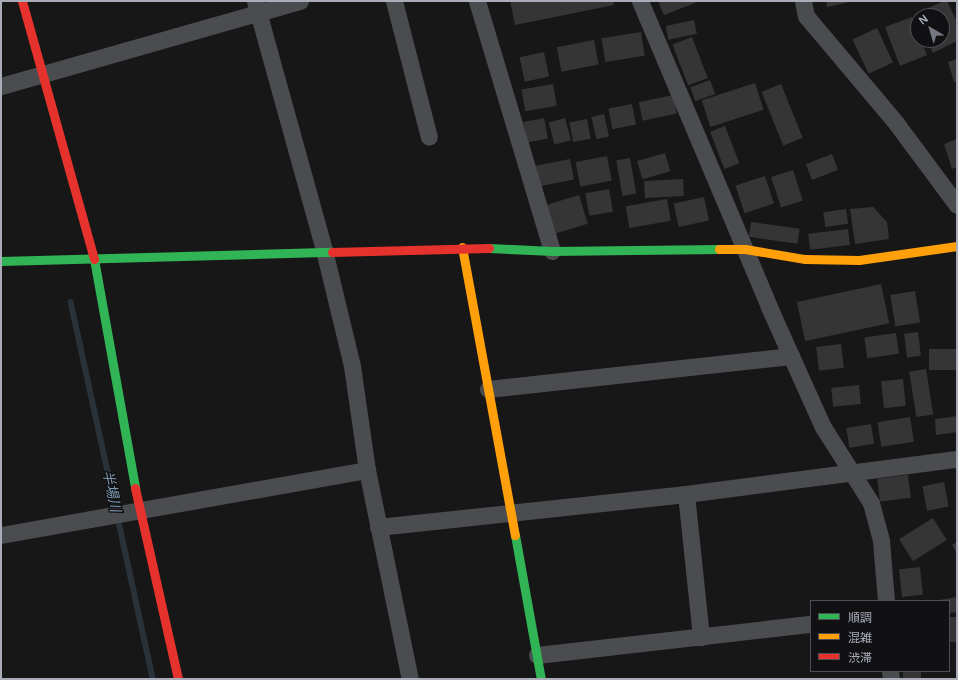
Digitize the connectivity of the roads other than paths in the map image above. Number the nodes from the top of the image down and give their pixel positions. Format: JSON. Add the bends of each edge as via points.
{"nodes":[{"id":1,"x":22,"y":1,"type":"edge"},
{"id":2,"x":300,"y":1,"type":"edge"},
{"id":3,"x":394,"y":1,"type":"edge"},
{"id":4,"x":477,"y":1,"type":"edge"},
{"id":5,"x":640,"y":1,"type":"edge"},
{"id":6,"x":803,"y":1,"type":"edge"},
{"id":7,"x":257,"y":7,"type":"edge"},
{"id":8,"x":43,"y":73,"type":"junction"},
{"id":9,"x":1,"y":86,"type":"edge"},
{"id":10,"x":429,"y":137,"type":"dead end"},
{"id":11,"x":957,"y":206,"type":"edge"},
{"id":12,"x":957,"y":246,"type":"edge"},
{"id":13,"x":462,"y":247,"type":"junction"},
{"id":14,"x":745,"y":249,"type":"junction"},
{"id":15,"x":324,"y":250,"type":"junction"},
{"id":16,"x":552,"y":251,"type":"junction"},
{"id":17,"x":94,"y":260,"type":"junction"},
{"id":18,"x":1,"y":261,"type":"edge"},
{"id":19,"x":791,"y":356,"type":"junction"},
{"id":20,"x":488,"y":389,"type":"junction"},
{"id":21,"x":957,"y":459,"type":"edge"},
{"id":22,"x":367,"y":470,"type":"junction"},
{"id":23,"x":851,"y":474,"type":"junction"},
{"id":24,"x":686,"y":494,"type":"junction"},
{"id":25,"x":139,"y":510,"type":"junction"},
{"id":26,"x":510,"y":513,"type":"junction"},
{"id":27,"x":378,"y":527,"type":"junction"},
{"id":28,"x":1,"y":535,"type":"edge"},
{"id":29,"x":886,"y":600,"type":"edge"},
{"id":30,"x":810,"y":624,"type":"edge"},
{"id":31,"x":701,"y":637,"type":"junction"},
{"id":32,"x":537,"y":655,"type":"junction"},
{"id":33,"x":178,"y":679,"type":"edge"},
{"id":34,"x":410,"y":679,"type":"edge"},
{"id":35,"x":541,"y":679,"type":"edge"}],
"edges":[{"from":1,"to":8,"type":"street"},
{"from":2,"to":7,"type":"street"},
{"from":3,"to":10,"type":"street"},
{"from":4,"to":16,"type":"street"},
{"from":5,"to":14,"type":"street"},
{"from":6,"to":11,"type":"street","via":[[806,16],[896,123]]},
{"from":7,"to":8,"type":"street"},
{"from":7,"to":15,"type":"street"},
{"from":8,"to":9,"type":"street"},
{"from":8,"to":17,"type":"street"},
{"from":12,"to":14,"type":"street","via":[[858,260],[805,259]]},
{"from":13,"to":15,"type":"street"},
{"from":13,"to":16,"type":"street"},
{"from":13,"to":20,"type":"street"},
{"from":14,"to":16,"type":"street"},
{"from":14,"to":19,"type":"street"},
{"from":15,"to":17,"type":"street"},
{"from":15,"to":22,"type":"street","via":[[352,366]]},
{"from":17,"to":18,"type":"street"},
{"from":17,"to":25,"type":"street"},
{"from":19,"to":20,"type":"street"},
{"from":19,"to":23,"type":"street","via":[[823,427]]},
{"from":20,"to":26,"type":"street"},
{"from":21,"to":23,"type":"street"},
{"from":22,"to":25,"type":"street"},
{"from":22,"to":27,"type":"street"},
{"from":23,"to":24,"type":"street"},
{"from":23,"to":29,"type":"street","via":[[871,503],[881,541]]},
{"from":24,"to":26,"type":"street"},
{"from":24,"to":31,"type":"street"},
{"from":25,"to":28,"type":"street"},
{"from":25,"to":33,"type":"street"},
{"from":26,"to":27,"type":"street"},
{"from":26,"to":32,"type":"street"},
{"from":27,"to":34,"type":"street"},
{"from":30,"to":31,"type":"street"},
{"from":31,"to":32,"type":"street"},
{"from":32,"to":35,"type":"street"}]}
